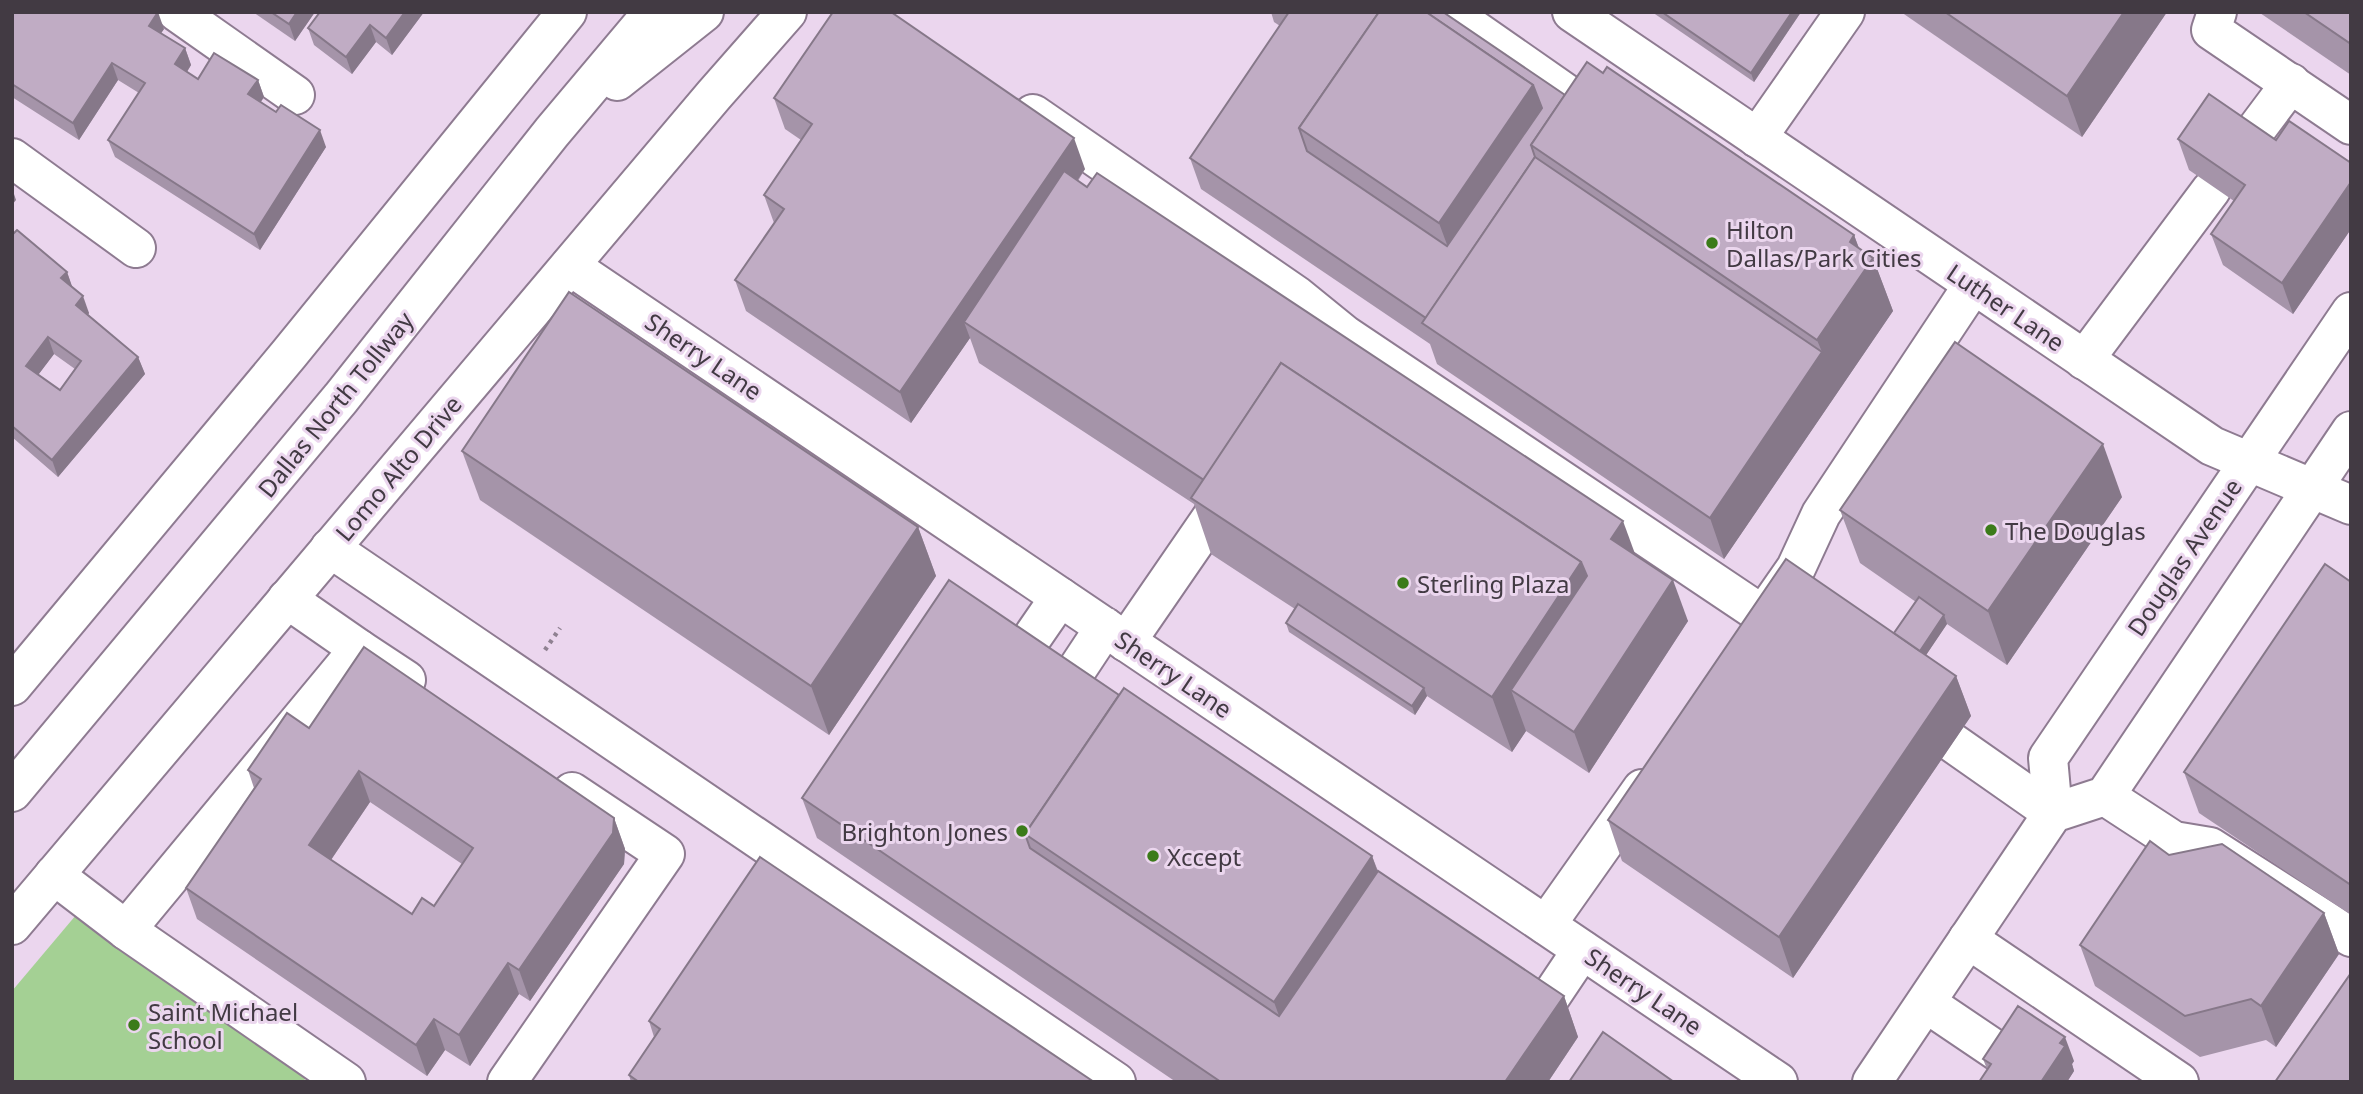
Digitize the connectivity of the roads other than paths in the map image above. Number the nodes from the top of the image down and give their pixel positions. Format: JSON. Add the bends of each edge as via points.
{"nodes":[{"id":1,"x":177,"y":12,"type":"edge"},
{"id":2,"x":567,"y":12,"type":"edge"},
{"id":3,"x":653,"y":12,"type":"edge"},
{"id":4,"x":704,"y":12,"type":"edge"},
{"id":5,"x":787,"y":12,"type":"edge"},
{"id":6,"x":1449,"y":12,"type":"edge"},
{"id":7,"x":1572,"y":12,"type":"edge"},
{"id":8,"x":1845,"y":12,"type":"edge"},
{"id":9,"x":2217,"y":12,"type":"edge"},
{"id":10,"x":1611,"y":39,"type":"junction"},
{"id":11,"x":2291,"y":83,"type":"junction"},
{"id":12,"x":1000,"y":91,"type":"edge"},
{"id":13,"x":295,"y":95,"type":"dead end"},
{"id":14,"x":2351,"y":125,"type":"edge"},
{"id":15,"x":552,"y":132,"type":"junction"},
{"id":16,"x":1757,"y":138,"type":"junction"},
{"id":17,"x":2246,"y":143,"type":"edge"},
{"id":18,"x":12,"y":158,"type":"edge"},
{"id":19,"x":2211,"y":190,"type":"edge"},
{"id":20,"x":136,"y":248,"type":"dead end"},
{"id":21,"x":570,"y":266,"type":"junction"},
{"id":22,"x":1973,"y":285,"type":"junction"},
{"id":23,"x":2351,"y":312,"type":"edge"},
{"id":24,"x":2084,"y":360,"type":"junction"},
{"id":25,"x":2351,"y":431,"type":"edge"},
{"id":26,"x":2248,"y":461,"type":"junction"},
{"id":27,"x":2311,"y":489,"type":"junction"},
{"id":28,"x":2351,"y":505,"type":"edge"},
{"id":29,"x":1213,"y":517,"type":"edge"},
{"id":30,"x":330,"y":548,"type":"junction"},
{"id":31,"x":1060,"y":597,"type":"junction"},
{"id":32,"x":287,"y":599,"type":"junction"},
{"id":33,"x":1772,"y":622,"type":"junction"},
{"id":34,"x":1116,"y":635,"type":"junction"},
{"id":35,"x":359,"y":649,"type":"junction"},
{"id":36,"x":1740,"y":649,"type":"edge"},
{"id":37,"x":1018,"y":658,"type":"edge"},
{"id":38,"x":12,"y":686,"type":"edge"},
{"id":39,"x":1064,"y":689,"type":"edge"},
{"id":40,"x":438,"y":702,"type":"edge"},
{"id":41,"x":1953,"y":743,"type":"dead end"},
{"id":42,"x":1662,"y":759,"type":"edge"},
{"id":43,"x":540,"y":770,"type":"edge"},
{"id":44,"x":12,"y":792,"type":"edge"},
{"id":45,"x":2105,"y":796,"type":"junction"},
{"id":46,"x":2053,"y":813,"type":"junction"},
{"id":47,"x":54,"y":875,"type":"junction"},
{"id":48,"x":12,"y":925,"type":"edge"},
{"id":49,"x":1546,"y":925,"type":"junction"},
{"id":50,"x":126,"y":930,"type":"junction"},
{"id":51,"x":2351,"y":937,"type":"edge"},
{"id":52,"x":1965,"y":944,"type":"junction"},
{"id":53,"x":1582,"y":950,"type":"junction"},
{"id":54,"x":1926,"y":1003,"type":"junction"},
{"id":55,"x":1541,"y":1012,"type":"edge"},
{"id":56,"x":2009,"y":1059,"type":"edge"},
{"id":57,"x":346,"y":1082,"type":"edge"},
{"id":58,"x":507,"y":1082,"type":"edge"},
{"id":59,"x":1116,"y":1082,"type":"edge"},
{"id":60,"x":1778,"y":1082,"type":"edge"},
{"id":61,"x":1872,"y":1082,"type":"edge"},
{"id":62,"x":2154,"y":1082,"type":"edge"},
{"id":63,"x":2179,"y":1082,"type":"edge"}],
"edges":[{"from":1,"to":13,"type":"main road"},
{"from":2,"to":38,"type":"main road"},
{"from":3,"to":15,"type":"main road","name":"Dallas North Tollway"},
{"from":4,"to":15,"type":"main road"},
{"from":5,"to":21,"type":"main road","name":"Lomo Alto Drive"},
{"from":6,"to":10,"type":"main road","via":[[1565,105]]},
{"from":7,"to":10,"type":"main road","name":"Luther Lane"},
{"from":8,"to":16,"type":"main road"},
{"from":9,"to":11,"type":"main road","via":[[2211,30]]},
{"from":10,"to":16,"type":"main road","name":"Luther Lane"},
{"from":11,"to":14,"type":"main road"},
{"from":11,"to":17,"type":"main road"},
{"from":12,"to":33,"type":"main road","via":[[1297,296],[1345,335]]},
{"from":15,"to":44,"type":"main road","name":"Dallas North Tollway","via":[[341,398]]},
{"from":16,"to":22,"type":"main road","name":"Luther Lane"},
{"from":18,"to":20,"type":"main road"},
{"from":19,"to":24,"type":"main road"},
{"from":21,"to":30,"type":"main road","name":"Lomo Alto Drive"},
{"from":21,"to":31,"type":"main road","name":"Sherry Lane"},
{"from":22,"to":24,"type":"main road","name":"Luther Lane"},
{"from":22,"to":33,"type":"main road","via":[[1821,514]]},
{"from":23,"to":26,"type":"main road","name":"Douglas Avenue"},
{"from":24,"to":26,"type":"main road","name":"Luther Lane","via":[[2212,446]]},
{"from":25,"to":27,"type":"main road"},
{"from":26,"to":27,"type":"main road","name":"Luther Lane"},
{"from":26,"to":46,"type":"main road","name":"Douglas Avenue","via":[[2048,758]]},
{"from":27,"to":28,"type":"main road","name":"Luther Lane"},
{"from":27,"to":45,"type":"main road"},
{"from":29,"to":34,"type":"main road"},
{"from":30,"to":32,"type":"main road","name":"Lomo Alto Drive"},
{"from":30,"to":59,"type":"main road","via":[[966,999]]},
{"from":31,"to":34,"type":"main road","name":"Sherry Lane"},
{"from":31,"to":37,"type":"main road"},
{"from":32,"to":35,"type":"main road"},
{"from":32,"to":47,"type":"main road","name":"Lomo Alto Drive"},
{"from":33,"to":36,"type":"main road"},
{"from":34,"to":39,"type":"main road"},
{"from":34,"to":49,"type":"main road","name":"Sherry Lane"},
{"from":35,"to":40,"type":"main road"},
{"from":35,"to":50,"type":"main road"},
{"from":41,"to":46,"type":"main road"},
{"from":42,"to":49,"type":"main road"},
{"from":43,"to":58,"type":"main road","via":[[665,854]]},
{"from":45,"to":46,"type":"main road"},
{"from":45,"to":51,"type":"main road","via":[[2174,841],[2210,847]]},
{"from":46,"to":52,"type":"main road"},
{"from":47,"to":48,"type":"main road","name":"Lomo Alto Drive"},
{"from":47,"to":50,"type":"main road"},
{"from":49,"to":53,"type":"main road","name":"Sherry Lane"},
{"from":50,"to":57,"type":"main road"},
{"from":52,"to":54,"type":"main road"},
{"from":52,"to":62,"type":"main road"},
{"from":52,"to":63,"type":"main road"},
{"from":53,"to":55,"type":"main road"},
{"from":53,"to":60,"type":"main road","name":"Sherry Lane"},
{"from":54,"to":56,"type":"main road"},
{"from":54,"to":61,"type":"main road"}]}
